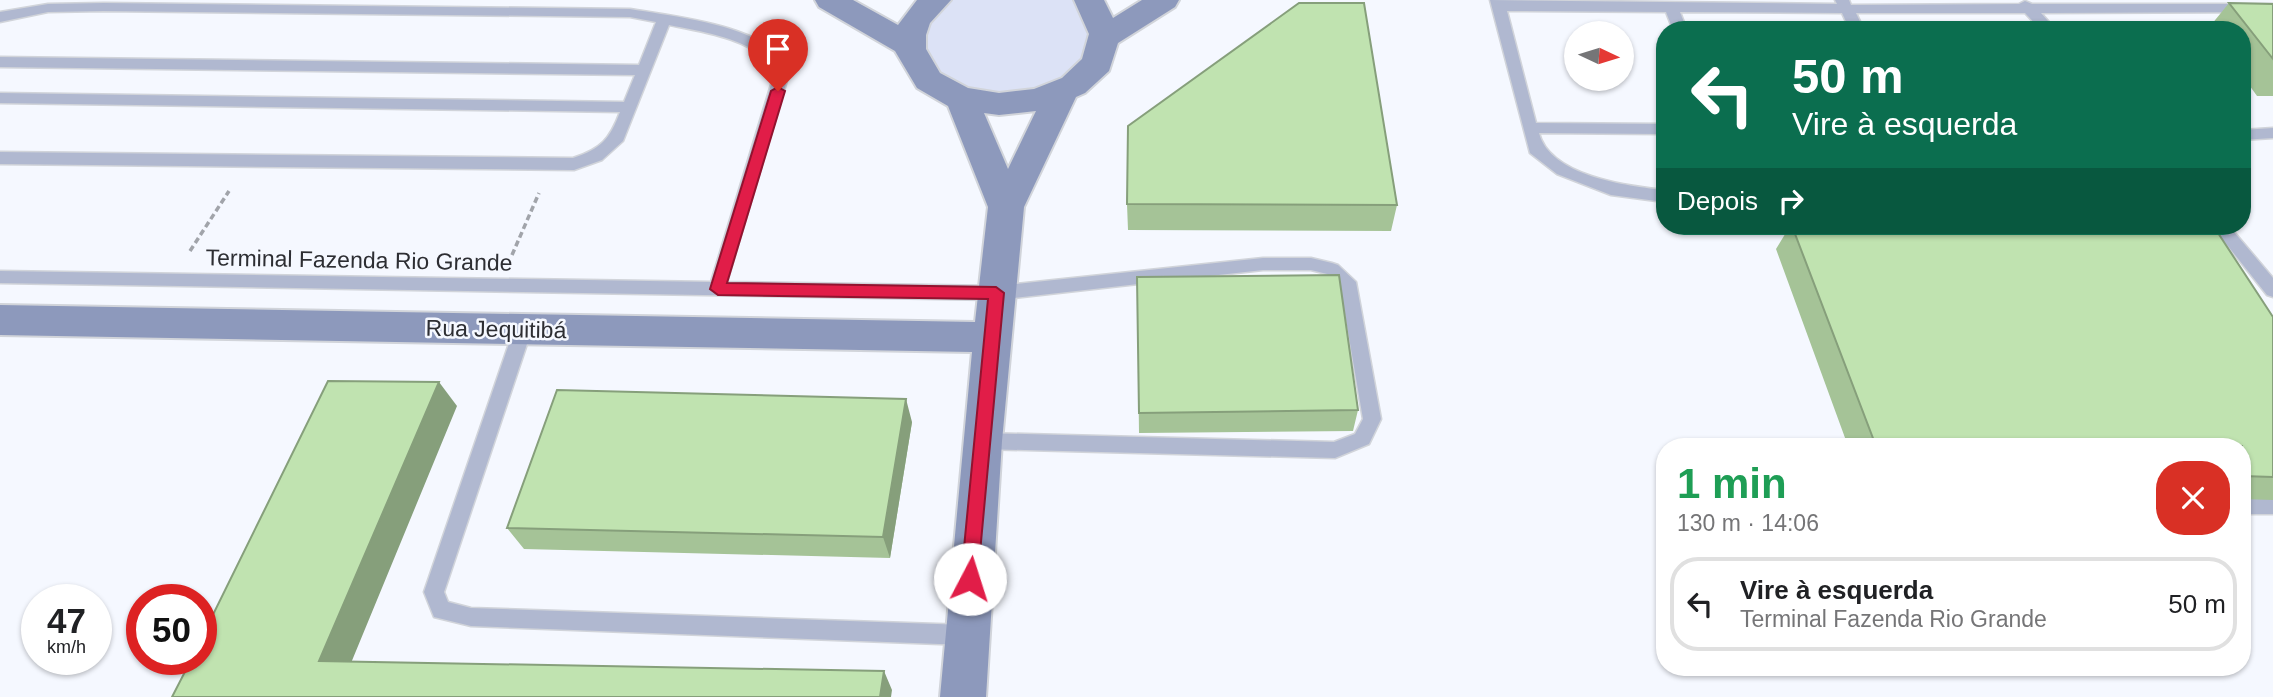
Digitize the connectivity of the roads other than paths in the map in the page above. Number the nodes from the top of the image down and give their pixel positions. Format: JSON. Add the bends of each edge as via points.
{"nodes":[{"id":1,"x":830,"y":0,"type":"edge"},
{"id":2,"x":936,"y":0,"type":"edge"},
{"id":3,"x":1089,"y":0,"type":"edge"},
{"id":4,"x":1164,"y":0,"type":"edge"},
{"id":5,"x":2016,"y":0,"type":"edge"},
{"id":6,"x":1498,"y":3,"type":"edge"},
{"id":7,"x":1844,"y":5,"type":"edge"},
{"id":8,"x":2248,"y":5,"type":"edge"},
{"id":9,"x":1672,"y":8,"type":"junction"},
{"id":10,"x":2029,"y":8,"type":"junction"},
{"id":11,"x":2273,"y":8,"type":"edge"},
{"id":12,"x":0,"y":17,"type":"edge"},
{"id":13,"x":664,"y":19,"type":"junction"},
{"id":14,"x":1677,"y":21,"type":"edge"},
{"id":15,"x":1852,"y":21,"type":"edge"},
{"id":16,"x":2041,"y":21,"type":"edge"},
{"id":17,"x":1107,"y":36,"type":"junction"},
{"id":18,"x":909,"y":45,"type":"junction"},
{"id":19,"x":0,"y":62,"type":"edge"},
{"id":20,"x":644,"y":70,"type":"junction"},
{"id":21,"x":1062,"y":92,"type":"junction"},
{"id":22,"x":0,"y":98,"type":"edge"},
{"id":23,"x":962,"y":99,"type":"junction"},
{"id":24,"x":630,"y":107,"type":"junction"},
{"id":25,"x":1529,"y":128,"type":"junction"},
{"id":26,"x":1656,"y":132,"type":"edge"},
{"id":27,"x":2273,"y":134,"type":"edge"},
{"id":28,"x":2251,"y":135,"type":"edge"},
{"id":29,"x":0,"y":158,"type":"edge"},
{"id":30,"x":1656,"y":195,"type":"edge"},
{"id":31,"x":1006,"y":207,"type":"junction"},
{"id":32,"x":2227,"y":235,"type":"edge"},
{"id":33,"x":0,"y":277,"type":"edge"},
{"id":34,"x":718,"y":289,"type":"junction"},
{"id":35,"x":2273,"y":290,"type":"edge"},
{"id":36,"x":996,"y":293,"type":"junction"},
{"id":37,"x":0,"y":320,"type":"edge"},
{"id":38,"x":523,"y":329,"type":"junction"},
{"id":39,"x":992,"y":337,"type":"junction"},
{"id":40,"x":982,"y":441,"type":"junction"},
{"id":41,"x":2251,"y":506,"type":"edge"},
{"id":42,"x":2273,"y":506,"type":"edge"},
{"id":43,"x":966,"y":635,"type":"junction"},
{"id":44,"x":963,"y":697,"type":"edge"}],
"edges":[{"from":1,"to":18,"type":"main road"},
{"from":2,"to":18,"type":"main road","via":[[914,23]]},
{"from":3,"to":17,"type":"main road","via":[[1102,16]]},
{"from":4,"to":17,"type":"main road"},
{"from":5,"to":10,"type":"lane"},
{"from":6,"to":9,"type":"lane"},
{"from":6,"to":25,"type":"lane"},
{"from":7,"to":9,"type":"lane"},
{"from":7,"to":10,"type":"lane"},
{"from":7,"to":15,"type":"lane"},
{"from":8,"to":10,"type":"lane"},
{"from":8,"to":11,"type":"lane"},
{"from":9,"to":14,"type":"lane"},
{"from":10,"to":16,"type":"lane"},
{"from":12,"to":13,"type":"lane","via":[[48,8],[104,7],[630,13]]},
{"from":13,"to":20,"type":"lane"},
{"from":13,"to":34,"type":"lane","via":[[751,42],[785,67]]},
{"from":17,"to":21,"type":"main road","via":[[1102,57],[1087,76]]},
{"from":18,"to":23,"type":"main road","via":[[915,67],[934,86]]},
{"from":19,"to":20,"type":"lane"},
{"from":20,"to":24,"type":"lane"},
{"from":21,"to":23,"type":"main road","via":[[1030,102],[996,105]]},
{"from":21,"to":31,"type":"main road"},
{"from":22,"to":24,"type":"lane"},
{"from":23,"to":31,"type":"main road"},
{"from":24,"to":29,"type":"lane","via":[[621,132],[603,152],[574,164],[551,166]]},
{"from":25,"to":26,"type":"lane"},
{"from":25,"to":30,"type":"lane","via":[[1535,149],[1563,170],[1617,191]]},
{"from":27,"to":28,"type":"lane"},
{"from":31,"to":36,"type":"main road"},
{"from":32,"to":35,"type":"lane"},
{"from":33,"to":34,"type":"lane","name":"Terminal Fazenda Rio Grande"},
{"from":34,"to":36,"type":"lane","name":"Terminal Fazenda Rio Grande"},
{"from":36,"to":39,"type":"main road"},
{"from":36,"to":40,"type":"lane","name":"Terminal Fazenda Rio Grande","via":[[1263,264],[1332,269],[1348,282],[1372,419],[1362,439],[1335,450]]},
{"from":37,"to":38,"type":"main road","name":"Rua Jequitibá"},
{"from":38,"to":39,"type":"main road","name":"Rua Jequitibá"},
{"from":38,"to":43,"type":"lane","via":[[434,592],[441,610],[471,618]]},
{"from":39,"to":40,"type":"main road"},
{"from":40,"to":43,"type":"main road"},
{"from":41,"to":42,"type":"lane"},
{"from":43,"to":44,"type":"main road"}]}
